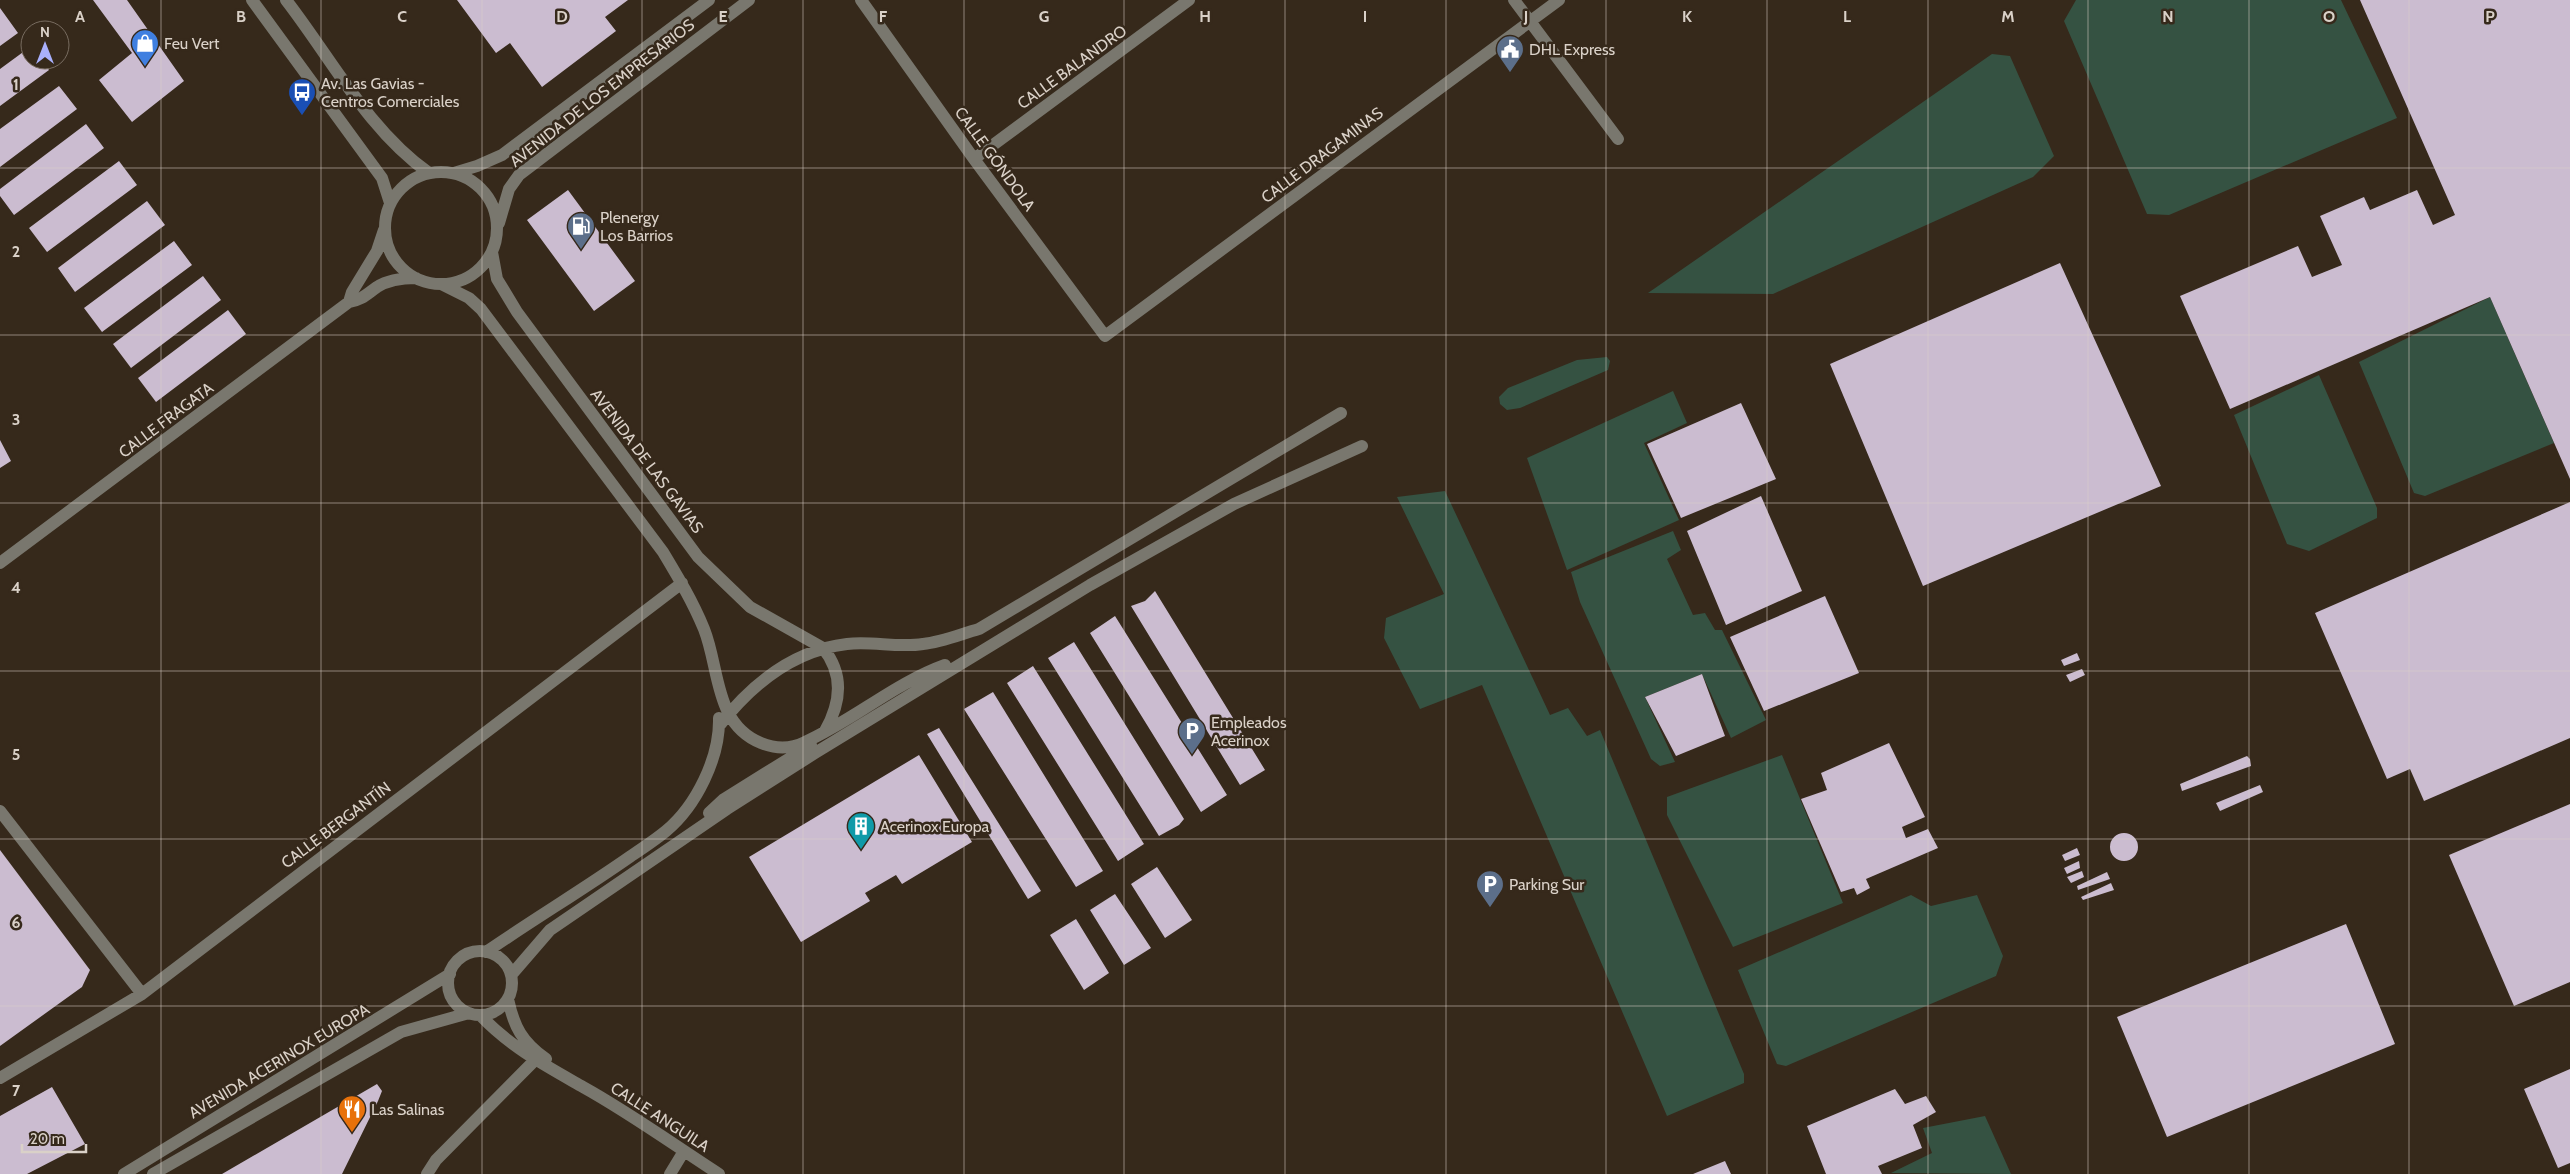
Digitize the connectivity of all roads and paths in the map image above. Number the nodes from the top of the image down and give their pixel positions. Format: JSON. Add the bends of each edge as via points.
{"nodes":[{"id":1,"x":252,"y":0,"type":"edge"},
{"id":2,"x":286,"y":0,"type":"edge"},
{"id":3,"x":709,"y":0,"type":"edge"},
{"id":4,"x":749,"y":0,"type":"edge"},
{"id":5,"x":861,"y":0,"type":"edge"},
{"id":6,"x":1189,"y":0,"type":"edge"},
{"id":7,"x":1514,"y":0,"type":"edge"},
{"id":8,"x":1559,"y":0,"type":"edge"},
{"id":9,"x":1530,"y":21,"type":"junction"},
{"id":10,"x":1618,"y":139,"type":"dead end"},
{"id":11,"x":974,"y":159,"type":"junction"},
{"id":12,"x":429,"y":172,"type":"junction"},
{"id":13,"x":454,"y":173,"type":"junction"},
{"id":14,"x":390,"y":203,"type":"junction"},
{"id":15,"x":384,"y":228,"type":"junction"},
{"id":16,"x":498,"y":228,"type":"junction"},
{"id":17,"x":492,"y":252,"type":"junction"},
{"id":18,"x":416,"y":278,"type":"junction"},
{"id":19,"x":441,"y":284,"type":"junction"},
{"id":20,"x":349,"y":302,"type":"junction"},
{"id":21,"x":1105,"y":336,"type":"joint"},
{"id":22,"x":1341,"y":413,"type":"dead end"},
{"id":23,"x":1362,"y":446,"type":"dead end"},
{"id":24,"x":0,"y":562,"type":"edge"},
{"id":25,"x":682,"y":583,"type":"junction"},
{"id":26,"x":823,"y":648,"type":"junction"},
{"id":27,"x":969,"y":659,"type":"junction"},
{"id":28,"x":718,"y":690,"type":"junction"},
{"id":29,"x":729,"y":714,"type":"junction"},
{"id":30,"x":719,"y":726,"type":"junction"},
{"id":31,"x":824,"y":733,"type":"junction"},
{"id":32,"x":0,"y":811,"type":"edge"},
{"id":33,"x":683,"y":839,"type":"junction"},
{"id":34,"x":486,"y":952,"type":"junction"},
{"id":35,"x":450,"y":974,"type":"junction"},
{"id":36,"x":512,"y":974,"type":"junction"},
{"id":37,"x":142,"y":994,"type":"junction"},
{"id":38,"x":508,"y":999,"type":"junction"},
{"id":39,"x":474,"y":1014,"type":"junction"},
{"id":40,"x":537,"y":1058,"type":"junction"},
{"id":41,"x":0,"y":1078,"type":"edge"},
{"id":42,"x":684,"y":1151,"type":"junction"},
{"id":43,"x":124,"y":1174,"type":"edge"},
{"id":44,"x":153,"y":1174,"type":"edge"},
{"id":45,"x":427,"y":1174,"type":"edge"},
{"id":46,"x":670,"y":1174,"type":"edge"},
{"id":47,"x":719,"y":1174,"type":"edge"}],
"edges":[{"from":1,"to":14,"type":"street","via":[[382,178]]},
{"from":2,"to":12,"type":"street","via":[[373,120],[403,152]]},
{"from":3,"to":13,"type":"street","name":"AVENIDA DE LOS EMPRESARIOS","via":[[502,155]]},
{"from":4,"to":16,"type":"street","name":"AVENIDA DE LOS EMPRESARIOS","via":[[519,175],[509,189]]},
{"from":5,"to":11,"type":"street","name":"CALLE GÓNDOLA"},
{"from":6,"to":11,"type":"street","name":"CALLE BALANDRO"},
{"from":7,"to":9,"type":"street"},
{"from":8,"to":9,"type":"street","name":"CALLE DRAGAMINAS"},
{"from":9,"to":10,"type":"street"},
{"from":9,"to":21,"type":"street","name":"CALLE DRAGAMINAS"},
{"from":11,"to":21,"type":"street","name":"CALLE GÓNDOLA"},
{"from":12,"to":13,"type":"street"},
{"from":12,"to":14,"type":"street","via":[[406,184]]},
{"from":13,"to":16,"type":"street","via":[[477,184],[486,193]]},
{"from":14,"to":15,"type":"street"},
{"from":15,"to":18,"type":"street","via":[[393,257]]},
{"from":15,"to":20,"type":"street","name":"CALLE FRAGATA","via":[[377,251]]},
{"from":16,"to":17,"type":"street"},
{"from":17,"to":19,"type":"street","via":[[466,279]]},
{"from":17,"to":26,"type":"street","name":"AVENIDA DE LAS GAVIAS","via":[[497,279],[517,312],[698,557],[750,607]]},
{"from":18,"to":19,"type":"street"},
{"from":18,"to":20,"type":"street","name":"CALLE FRAGATA","via":[[389,282],[378,286],[360,301]]},
{"from":19,"to":25,"type":"street","via":[[469,298],[482,309]]},
{"from":20,"to":24,"type":"street","name":"CALLE FRAGATA"},
{"from":22,"to":26,"type":"street","via":[[979,629],[925,644],[898,647],[849,643]]},
{"from":23,"to":27,"type":"street","via":[[1234,504],[1090,584]]},
{"from":25,"to":28,"type":"street","via":[[704,630]]},
{"from":25,"to":37,"type":"street","name":"CALLE BERGANTÍN"},
{"from":26,"to":29,"type":"street","via":[[789,662]]},
{"from":26,"to":31,"type":"street","via":[[836,670],[839,688],[836,710]]},
{"from":27,"to":31,"type":"street","via":[[943,666],[908,683]]},
{"from":27,"to":33,"type":"street"},
{"from":28,"to":29,"type":"street"},
{"from":28,"to":30,"type":"street"},
{"from":29,"to":30,"type":"street"},
{"from":29,"to":31,"type":"street","via":[[752,739],[768,745],[792,746]]},
{"from":30,"to":34,"type":"street","via":[[708,770],[693,798],[666,831]]},
{"from":31,"to":33,"type":"street","via":[[807,748],[724,799]]},
{"from":32,"to":37,"type":"street"},
{"from":33,"to":36,"type":"street","via":[[550,930]]},
{"from":34,"to":35,"type":"street","via":[[467,954]]},
{"from":34,"to":36,"type":"street","via":[[502,959]]},
{"from":35,"to":39,"type":"street","via":[[451,997],[462,1009]]},
{"from":35,"to":43,"type":"street","name":"AVENIDA ACERINOX EUROPA"},
{"from":36,"to":38,"type":"street"},
{"from":37,"to":41,"type":"street","name":"CALLE BERGANTÍN"},
{"from":38,"to":39,"type":"street","via":[[496,1011]]},
{"from":38,"to":40,"type":"street","name":"CALLE ANGUILA","via":[[516,1028]]},
{"from":39,"to":40,"type":"street","name":"CALLE ANGUILA"},
{"from":39,"to":44,"type":"street","name":"AVENIDA ACERINOX EUROPA","via":[[401,1032]]},
{"from":40,"to":42,"type":"street","name":"CALLE ANGUILA"},
{"from":40,"to":45,"type":"street","via":[[436,1160]]},
{"from":42,"to":46,"type":"street"},
{"from":42,"to":47,"type":"street","name":"CALLE ANGUILA"}]}
